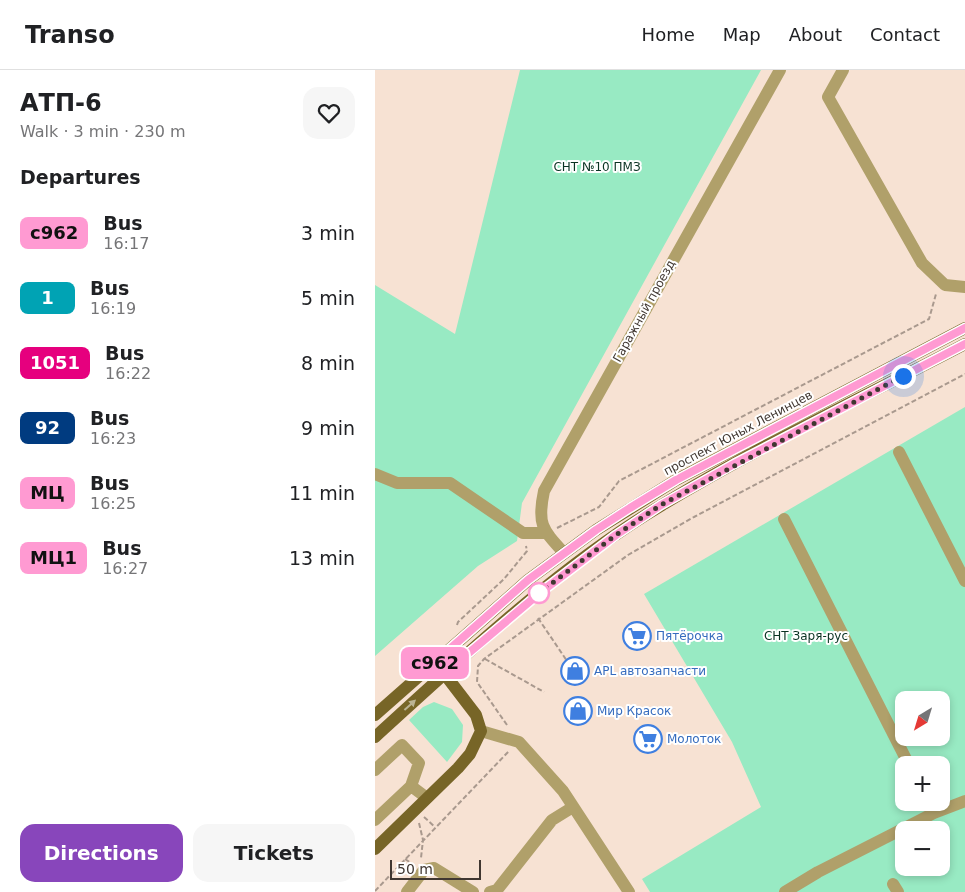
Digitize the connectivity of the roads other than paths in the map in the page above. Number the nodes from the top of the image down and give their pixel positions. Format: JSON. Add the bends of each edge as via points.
{"nodes":[{"id":1,"x":780,"y":70,"type":"edge"},
{"id":2,"x":843,"y":70,"type":"edge"},
{"id":3,"x":965,"y":287,"type":"edge"},
{"id":4,"x":965,"y":328,"type":"edge"},
{"id":5,"x":965,"y":344,"type":"edge"},
{"id":6,"x":899,"y":452,"type":"dead end"},
{"id":7,"x":375,"y":474,"type":"edge"},
{"id":8,"x":784,"y":519,"type":"dead end"},
{"id":9,"x":546,"y":533,"type":"junction"},
{"id":10,"x":564,"y":553,"type":"junction"},
{"id":11,"x":965,"y":581,"type":"edge"},
{"id":12,"x":435,"y":662,"type":"junction"},
{"id":13,"x":445,"y":673,"type":"junction"},
{"id":14,"x":375,"y":715,"type":"edge"},
{"id":15,"x":481,"y":731,"type":"junction"},
{"id":16,"x":375,"y":737,"type":"edge"},
{"id":17,"x":904,"y":756,"type":"edge"},
{"id":18,"x":375,"y":770,"type":"edge"},
{"id":19,"x":411,"y":786,"type":"junction"},
{"id":20,"x":427,"y":798,"type":"junction"},
{"id":21,"x":965,"y":801,"type":"edge"},
{"id":22,"x":950,"y":804,"type":"edge"},
{"id":23,"x":573,"y":807,"type":"junction"},
{"id":24,"x":926,"y":811,"type":"edge"},
{"id":25,"x":375,"y":820,"type":"edge"},
{"id":26,"x":375,"y":848,"type":"edge"},
{"id":27,"x":413,"y":890,"type":"edge"},
{"id":28,"x":473,"y":892,"type":"edge"},
{"id":29,"x":490,"y":892,"type":"edge"},
{"id":30,"x":629,"y":892,"type":"edge"},
{"id":31,"x":785,"y":892,"type":"edge"}],
"edges":[{"from":1,"to":9,"type":"street","name":"Гаражный проезд","via":[[544,491],[539,514]]},
{"from":2,"to":3,"type":"street","via":[[828,97],[832,106],[922,264],[945,285]]},
{"from":4,"to":10,"type":"main road","name":"проспект Юных Ленинцев","via":[[676,480]]},
{"from":5,"to":13,"type":"main road","name":"проспект Юных Ленинцев","via":[[661,505],[541,592]]},
{"from":6,"to":11,"type":"street"},
{"from":7,"to":9,"type":"street","via":[[397,483],[450,483],[523,533]]},
{"from":8,"to":17,"type":"street"},
{"from":9,"to":10,"type":"street","name":"Гаражный проезд"},
{"from":10,"to":12,"type":"main road","name":"проспект Юных Ленинцев","via":[[528,580]]},
{"from":12,"to":13,"type":"main road"},
{"from":12,"to":14,"type":"main road","name":"проспект Юных Ленинцев"},
{"from":13,"to":15,"type":"main road","via":[[476,715]]},
{"from":16,"to":13,"type":"main road","name":"проспект Юных Ленинцев","one_way":true},
{"from":15,"to":20,"type":"main road","via":[[470,754]]},
{"from":15,"to":23,"type":"street","via":[[519,742],[563,791]]},
{"from":18,"to":19,"type":"street","via":[[402,745],[419,763]]},
{"from":19,"to":20,"type":"street"},
{"from":19,"to":25,"type":"street"},
{"from":20,"to":26,"type":"main road"},
{"from":21,"to":22,"type":"street"},
{"from":23,"to":29,"type":"street","via":[[552,820],[497,890]]},
{"from":23,"to":30,"type":"street"},
{"from":24,"to":31,"type":"street"},
{"from":27,"to":28,"type":"street","via":[[423,870],[434,868]]}]}
